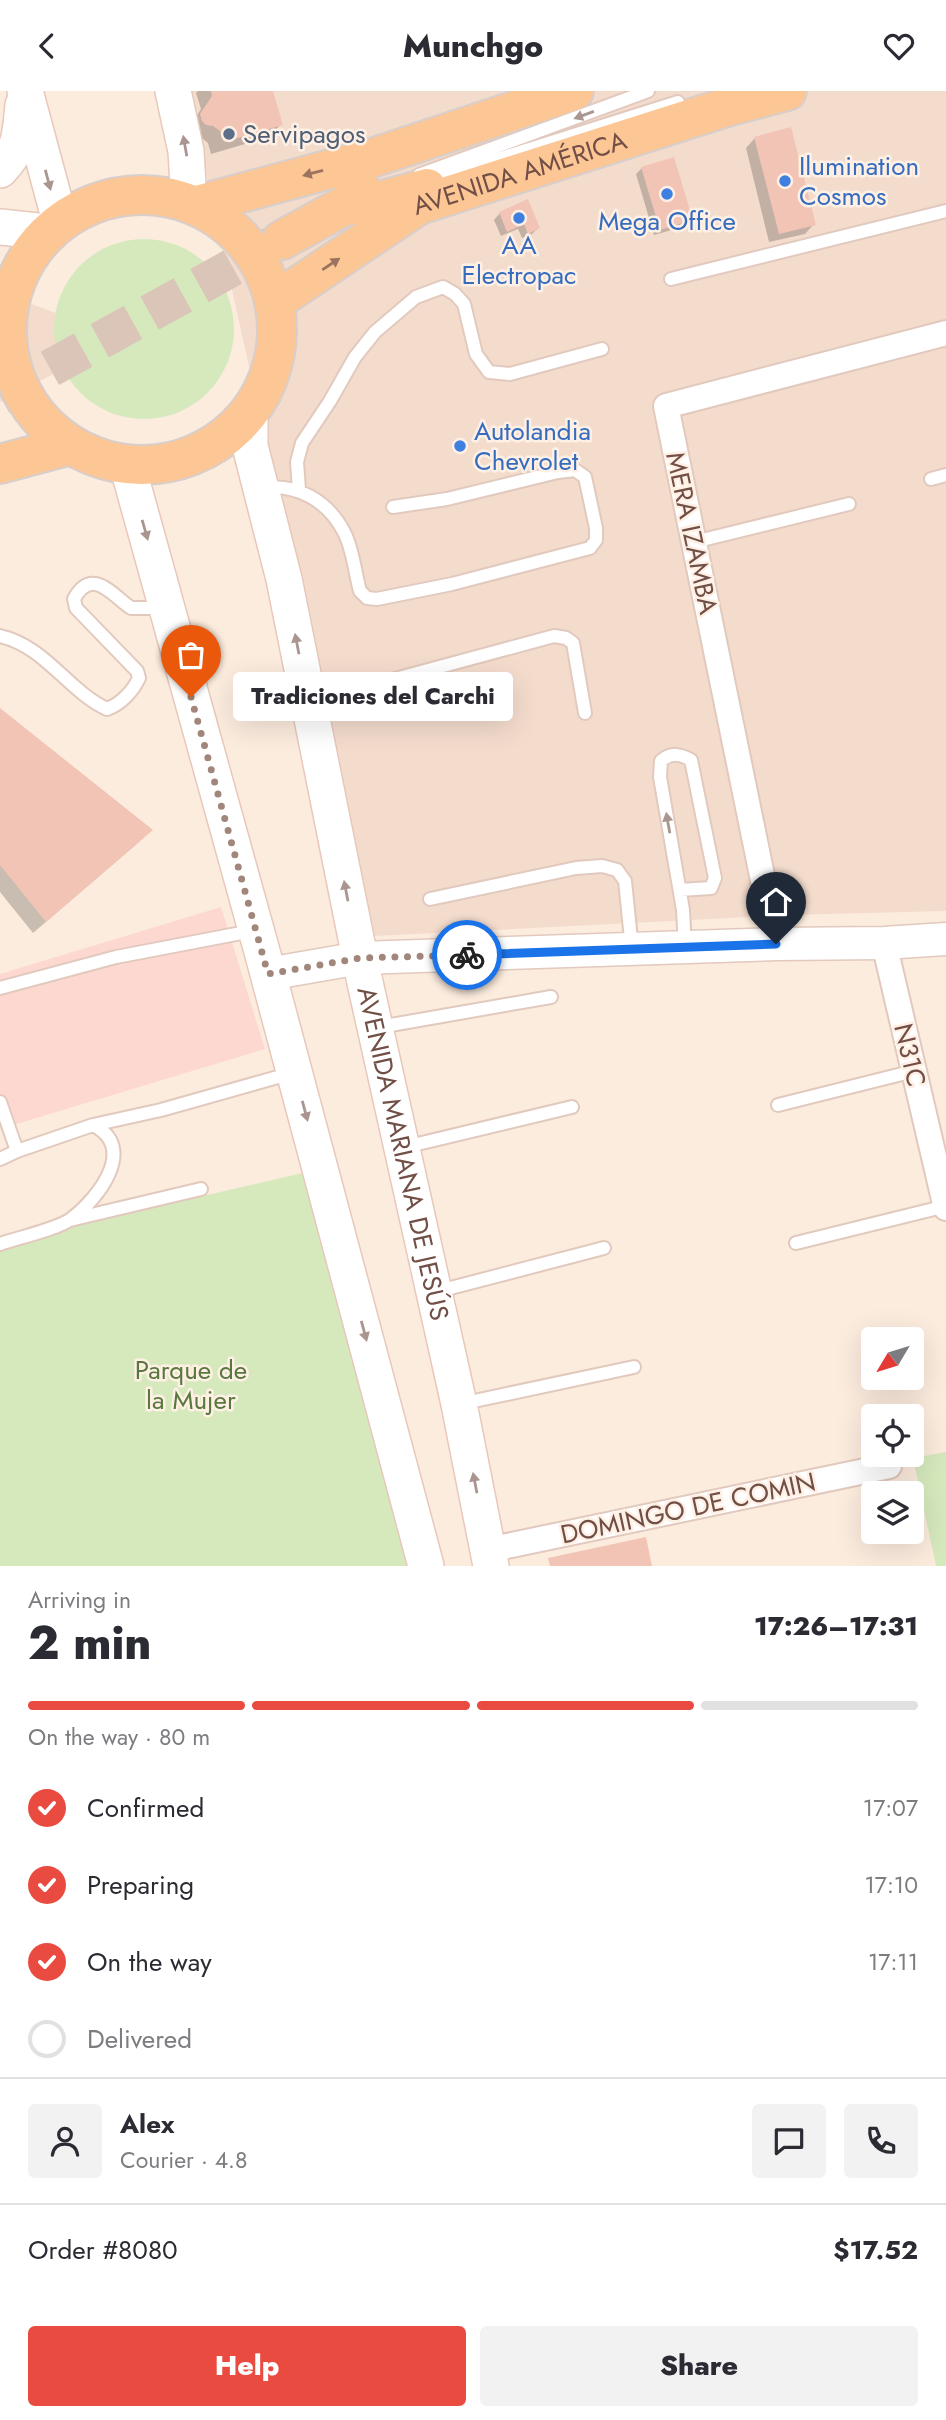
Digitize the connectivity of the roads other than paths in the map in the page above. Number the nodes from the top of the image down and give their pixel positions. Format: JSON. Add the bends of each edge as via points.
{"nodes":[{"id":1,"x":24,"y":91,"type":"edge"},
{"id":2,"x":173,"y":91,"type":"edge"},
{"id":3,"x":574,"y":91,"type":"edge"},
{"id":4,"x":595,"y":91,"type":"edge"},
{"id":5,"x":648,"y":91,"type":"edge"},
{"id":6,"x":787,"y":91,"type":"edge"},
{"id":7,"x":689,"y":99,"type":"dead end"},
{"id":8,"x":730,"y":106,"type":"junction"},
{"id":9,"x":0,"y":170,"type":"edge"},
{"id":10,"x":193,"y":204,"type":"junction"},
{"id":11,"x":344,"y":206,"type":"junction"},
{"id":12,"x":946,"y":211,"type":"edge"},
{"id":13,"x":0,"y":227,"type":"edge"},
{"id":14,"x":53,"y":227,"type":"junction"},
{"id":15,"x":282,"y":240,"type":"tunnel mouth"},
{"id":16,"x":671,"y":279,"type":"dead end"},
{"id":17,"x":274,"y":302,"type":"junction"},
{"id":18,"x":3,"y":323,"type":"edge"},
{"id":19,"x":946,"y":333,"type":"edge"},
{"id":20,"x":602,"y":349,"type":"dead end"},
{"id":21,"x":250,"y":412,"type":"junction"},
{"id":22,"x":72,"y":445,"type":"junction"},
{"id":23,"x":0,"y":464,"type":"edge"},
{"id":24,"x":127,"y":464,"type":"junction"},
{"id":25,"x":946,"y":475,"type":"edge"},
{"id":26,"x":932,"y":479,"type":"dead end"},
{"id":27,"x":260,"y":488,"type":"junction"},
{"id":28,"x":299,"y":490,"type":"junction"},
{"id":29,"x":849,"y":503,"type":"dead end"},
{"id":30,"x":393,"y":507,"type":"dead end"},
{"id":31,"x":694,"y":542,"type":"junction"},
{"id":32,"x":167,"y":608,"type":"junction"},
{"id":33,"x":0,"y":636,"type":"edge"},
{"id":34,"x":310,"y":706,"type":"junction"},
{"id":35,"x":584,"y":713,"type":"dead end"},
{"id":36,"x":680,"y":890,"type":"junction"},
{"id":37,"x":430,"y":899,"type":"dead end"},
{"id":38,"x":256,"y":930,"type":"junction"},
{"id":39,"x":946,"y":939,"type":"edge"},
{"id":40,"x":884,"y":943,"type":"junction"},
{"id":41,"x":776,"y":944,"type":"junction"},
{"id":42,"x":685,"y":947,"type":"junction"},
{"id":43,"x":632,"y":949,"type":"junction"},
{"id":44,"x":360,"y":958,"type":"junction"},
{"id":45,"x":268,"y":974,"type":"junction"},
{"id":46,"x":0,"y":988,"type":"edge"},
{"id":47,"x":551,"y":997,"type":"dead end"},
{"id":48,"x":375,"y":1028,"type":"junction"},
{"id":49,"x":914,"y":1071,"type":"junction"},
{"id":50,"x":295,"y":1072,"type":"junction"},
{"id":51,"x":0,"y":1102,"type":"edge"},
{"id":52,"x":778,"y":1105,"type":"dead end"},
{"id":53,"x":572,"y":1107,"type":"dead end"},
{"id":54,"x":93,"y":1125,"type":"junction"},
{"id":55,"x":401,"y":1147,"type":"junction"},
{"id":56,"x":17,"y":1151,"type":"junction"},
{"id":57,"x":0,"y":1159,"type":"edge"},
{"id":58,"x":201,"y":1189,"type":"dead end"},
{"id":59,"x":946,"y":1207,"type":"edge"},
{"id":60,"x":70,"y":1220,"type":"junction"},
{"id":61,"x":796,"y":1243,"type":"dead end"},
{"id":62,"x":0,"y":1244,"type":"edge"},
{"id":63,"x":604,"y":1248,"type":"dead end"},
{"id":64,"x":435,"y":1292,"type":"junction"},
{"id":65,"x":634,"y":1367,"type":"dead end"},
{"id":66,"x":459,"y":1405,"type":"junction"},
{"id":67,"x":885,"y":1467,"type":"edge"},
{"id":68,"x":489,"y":1558,"type":"edge"},
{"id":69,"x":426,"y":1566,"type":"edge"}],
"edges":[{"from":1,"to":9,"type":"main road","via":[[19,139],[14,155]]},
{"from":1,"to":14,"type":"main road","one_way":true},
{"from":10,"to":2,"type":"main road","one_way":true},
{"from":3,"to":10,"type":"main road","one_way":true,"via":[[375,157]]},
{"from":4,"to":11,"type":"main road","via":[[358,190]]},
{"from":5,"to":11,"type":"lane","one_way":true},
{"from":6,"to":8,"type":"main road","name":"AVENIDA AMÉRICA"},
{"from":7,"to":11,"type":"lane"},
{"from":8,"to":11,"type":"main road","via":[[368,204]]},
{"from":17,"to":8,"type":"main road","name":"AVENIDA AMÉRICA","one_way":true,"via":[[419,205]]},
{"from":10,"to":14,"type":"main road","via":[[160,195],[130,194],[101,200]]},
{"from":10,"to":17,"type":"main road","via":[[232,229],[259,262]]},
{"from":11,"to":15,"type":"main road"},
{"from":12,"to":16,"type":"lane"},
{"from":13,"to":14,"type":"main road"},
{"from":14,"to":18,"type":"main road","via":[[20,269]]},
{"from":17,"to":21,"type":"main road","via":[[277,340],[268,378]]},
{"from":18,"to":22,"type":"main road","via":[[15,376],[38,415]]},
{"from":19,"to":31,"type":"street","name":"MERA IZAMBA","via":[[666,406]]},
{"from":20,"to":28,"type":"lane","via":[[510,374],[489,372],[476,354],[464,304],[455,294],[443,287],[416,297],[375,332],[355,357],[308,433],[297,462]]},
{"from":21,"to":24,"type":"main road","via":[[224,438],[195,455],[162,464]]},
{"from":21,"to":27,"type":"main road","name":"AVENIDA MARIANA DE JESÚS","via":[[250,446]]},
{"from":22,"to":23,"type":"main road"},
{"from":22,"to":24,"type":"main road","via":[[93,456]]},
{"from":24,"to":32,"type":"main road","one_way":true},
{"from":25,"to":26,"type":"lane"},
{"from":27,"to":28,"type":"lane"},
{"from":34,"to":27,"type":"main road","name":"AVENIDA MARIANA DE JESÚS","one_way":true},
{"from":28,"to":30,"type":"lane","via":[[325,507],[344,533],[360,591],[367,598],[452,584],[547,560],[590,548],[596,540],[585,477],[575,470]]},
{"from":29,"to":31,"type":"lane"},
{"from":31,"to":41,"type":"street","name":"MERA IZAMBA"},
{"from":32,"to":33,"type":"lane","via":[[131,608],[98,584],[78,591],[76,608],[139,678],[116,706],[107,709],[20,643]]},
{"from":32,"to":38,"type":"main road"},
{"from":34,"to":35,"type":"lane","via":[[554,636],[573,643]]},
{"from":44,"to":34,"type":"main road","name":"AVENIDA MARIANA DE JESÚS","one_way":true},
{"from":36,"to":36,"type":"lane","one_way":true,"via":[[660,777],[661,761],[667,755],[680,754],[691,760],[715,878],[711,888]]},
{"from":36,"to":42,"type":"lane"},
{"from":37,"to":43,"type":"lane","via":[[602,866],[617,870],[625,881]]},
{"from":38,"to":45,"type":"main road"},
{"from":38,"to":46,"type":"lane","via":[[116,957]]},
{"from":39,"to":40,"type":"street"},
{"from":40,"to":41,"type":"street"},
{"from":40,"to":49,"type":"street","name":"N31C"},
{"from":41,"to":42,"type":"street"},
{"from":42,"to":43,"type":"street"},
{"from":43,"to":44,"type":"street"},
{"from":44,"to":45,"type":"street"},
{"from":44,"to":48,"type":"main road","name":"AVENIDA MARIANA DE JESÚS"},
{"from":45,"to":50,"type":"main road"},
{"from":47,"to":48,"type":"lane"},
{"from":48,"to":55,"type":"main road","name":"AVENIDA MARIANA DE JESÚS"},
{"from":49,"to":52,"type":"lane"},
{"from":49,"to":59,"type":"street","name":"N31C"},
{"from":50,"to":54,"type":"lane"},
{"from":50,"to":69,"type":"main road","one_way":true},
{"from":51,"to":56,"type":"lane"},
{"from":53,"to":55,"type":"lane"},
{"from":54,"to":56,"type":"lane"},
{"from":54,"to":60,"type":"lane","via":[[109,1135],[115,1160],[104,1181]]},
{"from":55,"to":64,"type":"main road","name":"AVENIDA MARIANA DE JESÚS"},
{"from":56,"to":57,"type":"lane"},
{"from":58,"to":60,"type":"lane"},
{"from":59,"to":61,"type":"lane"},
{"from":60,"to":62,"type":"lane"},
{"from":63,"to":64,"type":"lane"},
{"from":64,"to":66,"type":"main road","name":"AVENIDA MARIANA DE JESÚS"},
{"from":65,"to":66,"type":"lane"},
{"from":68,"to":66,"type":"main road","name":"AVENIDA MARIANA DE JESÚS","one_way":true},
{"from":67,"to":68,"type":"street","name":"DOMINGO DE COMIN"}]}
